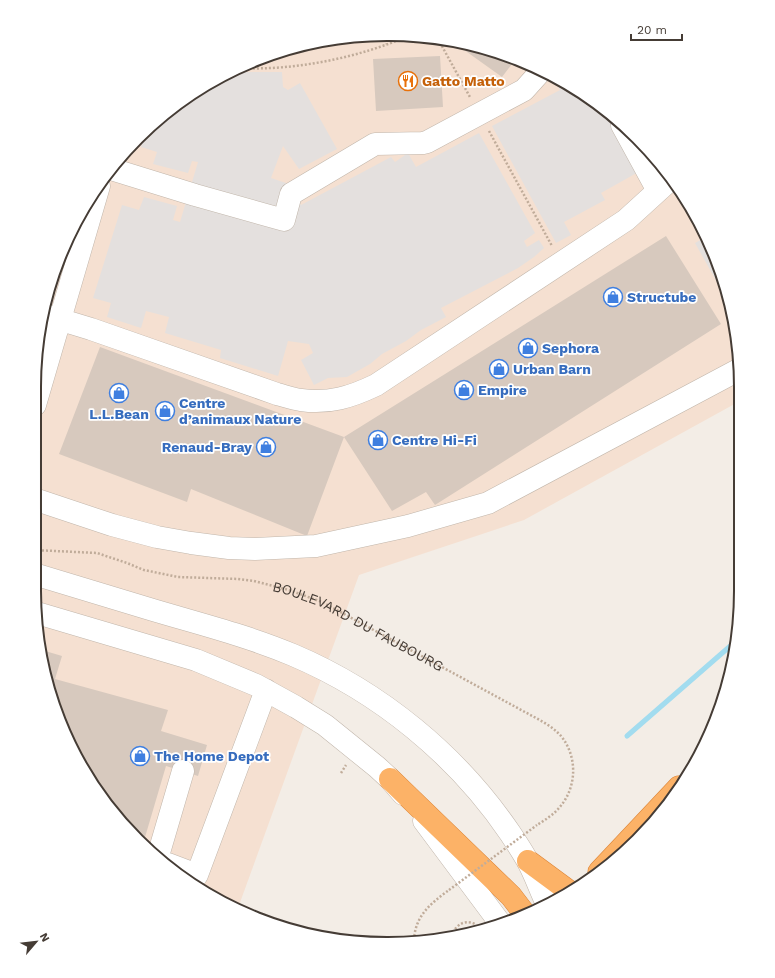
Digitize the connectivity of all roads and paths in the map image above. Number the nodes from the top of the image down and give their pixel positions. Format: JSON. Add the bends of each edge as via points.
{"nodes":[{"id":1,"x":385,"y":41,"type":"edge"},
{"id":2,"x":393,"y":41,"type":"edge"},
{"id":3,"x":386,"y":44,"type":"junction"},
{"id":4,"x":442,"y":46,"type":"edge"},
{"id":5,"x":254,"y":68,"type":"edge"},
{"id":6,"x":537,"y":75,"type":"edge"},
{"id":7,"x":479,"y":114,"type":"junction"},
{"id":8,"x":637,"y":147,"type":"edge"},
{"id":9,"x":118,"y":171,"type":"edge"},
{"id":10,"x":664,"y":185,"type":"edge"},
{"id":11,"x":92,"y":207,"type":"edge"},
{"id":12,"x":561,"y":263,"type":"junction"},
{"id":13,"x":52,"y":317,"type":"edge"},
{"id":14,"x":42,"y":370,"type":"edge"},
{"id":15,"x":733,"y":373,"type":"edge"},
{"id":16,"x":41,"y":501,"type":"edge"},
{"id":17,"x":41,"y":550,"type":"edge"},
{"id":18,"x":41,"y":576,"type":"edge"},
{"id":19,"x":42,"y":616,"type":"edge"},
{"id":20,"x":266,"y":690,"type":"junction"},
{"id":21,"x":183,"y":772,"type":"dead end"},
{"id":22,"x":390,"y":779,"type":"junction"},
{"id":23,"x":641,"y":827,"type":"edge"},
{"id":24,"x":629,"y":840,"type":"edge"},
{"id":25,"x":159,"y":851,"type":"edge"},
{"id":26,"x":528,"y":860,"type":"junction"},
{"id":27,"x":183,"y":870,"type":"edge"},
{"id":28,"x":565,"y":888,"type":"edge"},
{"id":29,"x":545,"y":899,"type":"edge"},
{"id":30,"x":522,"y":910,"type":"edge"},
{"id":31,"x":497,"y":919,"type":"edge"},
{"id":32,"x":478,"y":925,"type":"dead end"},
{"id":33,"x":454,"y":930,"type":"edge"},
{"id":34,"x":414,"y":936,"type":"edge"}],
"edges":[{"from":1,"to":3,"type":"path"},
{"from":2,"to":3,"type":"path"},
{"from":3,"to":5,"type":"path","via":[[336,59]]},
{"from":4,"to":7,"type":"path"},
{"from":6,"to":7,"type":"street","via":[[524,90]]},
{"from":7,"to":9,"type":"street","via":[[423,143],[375,144],[291,194],[284,220]]},
{"from":7,"to":12,"type":"path"},
{"from":8,"to":10,"type":"street"},
{"from":10,"to":12,"type":"street","via":[[626,220]]},
{"from":11,"to":13,"type":"street"},
{"from":12,"to":13,"type":"street","via":[[376,385],[354,396],[328,401],[301,400],[277,394]]},
{"from":13,"to":14,"type":"street"},
{"from":15,"to":16,"type":"street","via":[[488,503],[408,526],[316,546],[255,549],[191,543],[112,525]]},
{"from":17,"to":34,"type":"path","name":"BOULEVARD DU FAUBOURG","bridge":true,"via":[[97,553],[161,574],[238,579],[289,590],[322,602],[536,718],[562,737],[574,768],[570,792],[565,800],[554,813],[427,907],[422,913]]},
{"from":18,"to":26,"type":"street","via":[[262,643],[293,655],[353,686],[399,717],[457,768],[475,787]]},
{"from":19,"to":20,"type":"street","via":[[196,660]]},
{"from":20,"to":22,"type":"street","via":[[325,725]]},
{"from":20,"to":27,"type":"street","via":[[197,875]]},
{"from":21,"to":25,"type":"street"},
{"from":22,"to":30,"type":"highway","via":[[511,896]]},
{"from":22,"to":31,"type":"street"},
{"from":23,"to":24,"type":"highway"},
{"from":26,"to":28,"type":"highway"},
{"from":26,"to":29,"type":"street"},
{"from":32,"to":33,"type":"path","via":[[465,922]]}]}
